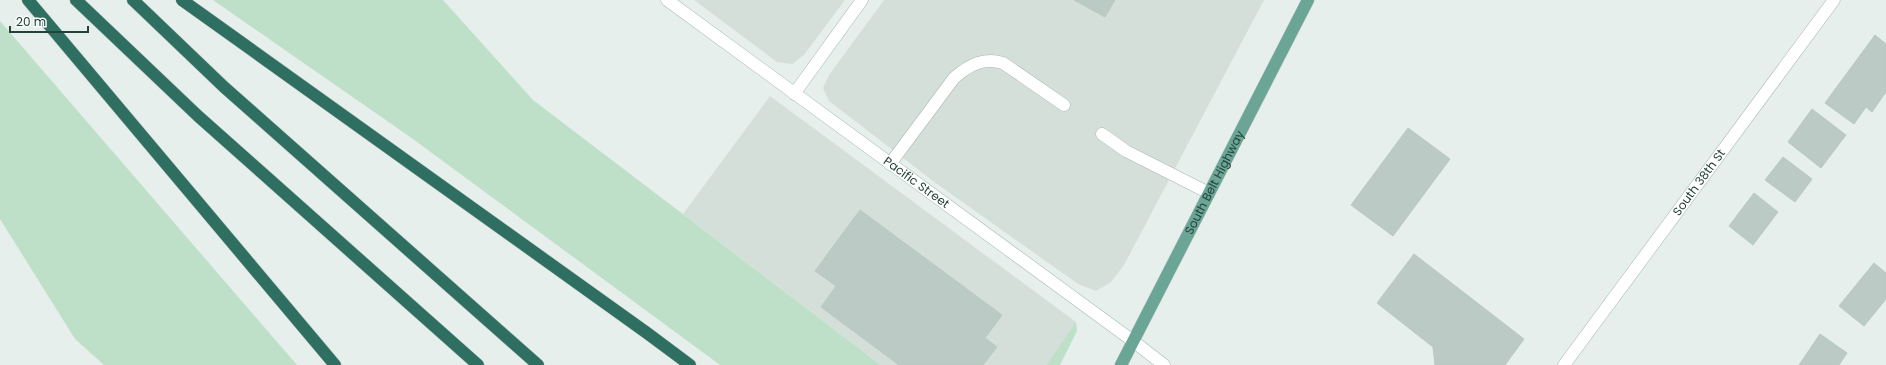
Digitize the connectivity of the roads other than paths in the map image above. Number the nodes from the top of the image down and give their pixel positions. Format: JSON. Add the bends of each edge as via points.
{"nodes":[{"id":1,"x":28,"y":0,"type":"edge"},
{"id":2,"x":76,"y":0,"type":"edge"},
{"id":3,"x":132,"y":0,"type":"edge"},
{"id":4,"x":182,"y":0,"type":"edge"},
{"id":5,"x":667,"y":0,"type":"edge"},
{"id":6,"x":862,"y":0,"type":"edge"},
{"id":7,"x":1308,"y":0,"type":"edge"},
{"id":8,"x":1834,"y":0,"type":"edge"},
{"id":9,"x":794,"y":94,"type":"junction"},
{"id":10,"x":1064,"y":105,"type":"dead end"},
{"id":11,"x":1102,"y":134,"type":"dead end"},
{"id":12,"x":890,"y":164,"type":"junction"},
{"id":13,"x":1208,"y":193,"type":"junction"},
{"id":14,"x":1133,"y":341,"type":"junction"},
{"id":15,"x":335,"y":365,"type":"edge"},
{"id":16,"x":478,"y":365,"type":"edge"},
{"id":17,"x":538,"y":365,"type":"edge"},
{"id":18,"x":690,"y":365,"type":"edge"},
{"id":19,"x":1121,"y":365,"type":"edge"},
{"id":20,"x":1164,"y":365,"type":"edge"},
{"id":21,"x":1564,"y":365,"type":"edge"}],
"edges":[{"from":1,"to":15,"type":"highway"},
{"from":2,"to":16,"type":"highway","via":[[198,116]]},
{"from":3,"to":17,"type":"highway","via":[[224,87]]},
{"from":4,"to":18,"type":"highway"},
{"from":5,"to":9,"type":"street","name":"Pacific Street"},
{"from":6,"to":9,"type":"street"},
{"from":7,"to":13,"type":"main road","name":"South Belt Highway"},
{"from":8,"to":21,"type":"street","name":"South 38th St"},
{"from":9,"to":12,"type":"street","name":"Pacific Street"},
{"from":10,"to":12,"type":"street","via":[[1003,63],[993,60],[980,62],[965,68],[954,78]]},
{"from":11,"to":13,"type":"street","via":[[1126,151]]},
{"from":12,"to":14,"type":"street","name":"Pacific Street"},
{"from":13,"to":14,"type":"main road","name":"South Belt Highway"},
{"from":14,"to":19,"type":"main road","name":"South Belt Highway"},
{"from":14,"to":20,"type":"street","name":"Pacific Street"}]}
